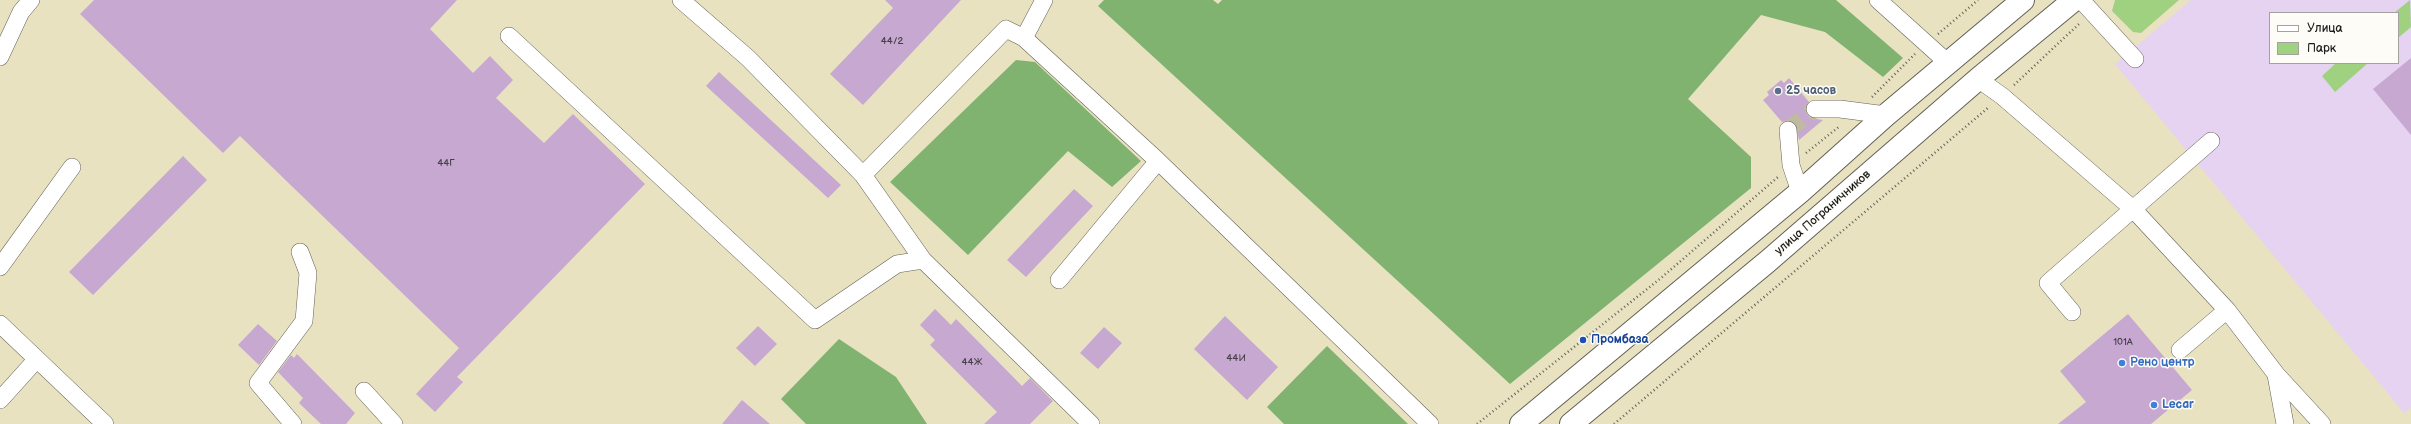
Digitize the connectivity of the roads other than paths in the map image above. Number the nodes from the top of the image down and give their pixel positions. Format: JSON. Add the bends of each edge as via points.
{"nodes":[{"id":1,"x":31,"y":0,"type":"edge"},
{"id":2,"x":681,"y":0,"type":"edge"},
{"id":3,"x":1044,"y":0,"type":"edge"},
{"id":4,"x":1878,"y":0,"type":"edge"},
{"id":5,"x":2023,"y":0,"type":"edge"},
{"id":6,"x":2074,"y":0,"type":"edge"},
{"id":7,"x":2087,"y":6,"type":"edge"},
{"id":8,"x":508,"y":36,"type":"dead end"},
{"id":9,"x":1024,"y":38,"type":"junction"},
{"id":10,"x":0,"y":57,"type":"edge"},
{"id":11,"x":2135,"y":59,"type":"dead end"},
{"id":12,"x":1948,"y":63,"type":"junction"},
{"id":13,"x":1978,"y":79,"type":"junction"},
{"id":14,"x":1815,"y":109,"type":"tunnel mouth"},
{"id":15,"x":1886,"y":115,"type":"junction"},
{"id":16,"x":1788,"y":130,"type":"dead end"},
{"id":17,"x":2211,"y":141,"type":"dead end"},
{"id":18,"x":1158,"y":161,"type":"junction"},
{"id":19,"x":72,"y":167,"type":"dead end"},
{"id":20,"x":863,"y":175,"type":"junction"},
{"id":21,"x":1800,"y":192,"type":"junction"},
{"id":22,"x":2133,"y":210,"type":"junction"},
{"id":23,"x":300,"y":252,"type":"dead end"},
{"id":24,"x":923,"y":260,"type":"junction"},
{"id":25,"x":1718,"y":260,"type":"junction"},
{"id":26,"x":0,"y":267,"type":"edge"},
{"id":27,"x":1060,"y":280,"type":"dead end"},
{"id":28,"x":1739,"y":284,"type":"junction"},
{"id":29,"x":2227,"y":310,"type":"junction"},
{"id":30,"x":2072,"y":312,"type":"dead end"},
{"id":31,"x":0,"y":324,"type":"edge"},
{"id":32,"x":1632,"y":331,"type":"junction"},
{"id":33,"x":1661,"y":348,"type":"junction"},
{"id":34,"x":2180,"y":350,"type":"dead end"},
{"id":35,"x":36,"y":360,"type":"junction"},
{"id":36,"x":2276,"y":374,"type":"junction"},
{"id":37,"x":364,"y":391,"type":"dead end"},
{"id":38,"x":0,"y":400,"type":"edge"},
{"id":39,"x":1086,"y":422,"type":"edge"},
{"id":40,"x":104,"y":424,"type":"edge"},
{"id":41,"x":293,"y":424,"type":"edge"},
{"id":42,"x":394,"y":424,"type":"edge"},
{"id":43,"x":1430,"y":424,"type":"edge"},
{"id":44,"x":1521,"y":424,"type":"edge"},
{"id":45,"x":1570,"y":424,"type":"edge"},
{"id":46,"x":2285,"y":424,"type":"edge"},
{"id":47,"x":2322,"y":424,"type":"edge"}],
"edges":[{"from":1,"to":10,"type":"street","via":[[21,12]]},
{"from":2,"to":20,"type":"street","via":[[748,58]]},
{"from":3,"to":9,"type":"street"},
{"from":4,"to":12,"type":"street"},
{"from":5,"to":12,"type":"main road"},
{"from":6,"to":13,"type":"main road","name":"улица Пограничников"},
{"from":7,"to":11,"type":"street"},
{"from":8,"to":24,"type":"street","via":[[815,320],[897,264]]},
{"from":9,"to":18,"type":"street"},
{"from":9,"to":20,"type":"street","via":[[1006,29]]},
{"from":12,"to":15,"type":"main road"},
{"from":13,"to":22,"type":"street","via":[[2002,96]]},
{"from":13,"to":28,"type":"main road","name":"улица Пограничников"},
{"from":14,"to":15,"type":"street","via":[[1840,109]]},
{"from":15,"to":21,"type":"main road"},
{"from":16,"to":21,"type":"street","via":[[1791,165]]},
{"from":17,"to":22,"type":"street"},
{"from":18,"to":27,"type":"street"},
{"from":18,"to":43,"type":"street"},
{"from":19,"to":26,"type":"street"},
{"from":20,"to":24,"type":"street"},
{"from":21,"to":25,"type":"main road"},
{"from":22,"to":29,"type":"street"},
{"from":22,"to":30,"type":"street","via":[[2048,283]]},
{"from":23,"to":41,"type":"street","via":[[308,273],[304,321],[258,383]]},
{"from":24,"to":39,"type":"street"},
{"from":25,"to":28,"type":"main road","via":[[1712,276],[1715,283],[1722,286]]},
{"from":25,"to":32,"type":"main road"},
{"from":28,"to":33,"type":"main road","name":"улица Пограничников"},
{"from":29,"to":34,"type":"street"},
{"from":29,"to":36,"type":"street"},
{"from":31,"to":35,"type":"street"},
{"from":32,"to":33,"type":"main road","via":[[1648,324],[1665,326],[1668,336]]},
{"from":32,"to":44,"type":"main road"},
{"from":33,"to":45,"type":"main road","name":"улица Пограничников"},
{"from":35,"to":38,"type":"street"},
{"from":35,"to":40,"type":"street"},
{"from":36,"to":46,"type":"street"},
{"from":36,"to":47,"type":"street"},
{"from":37,"to":42,"type":"street"}]}
